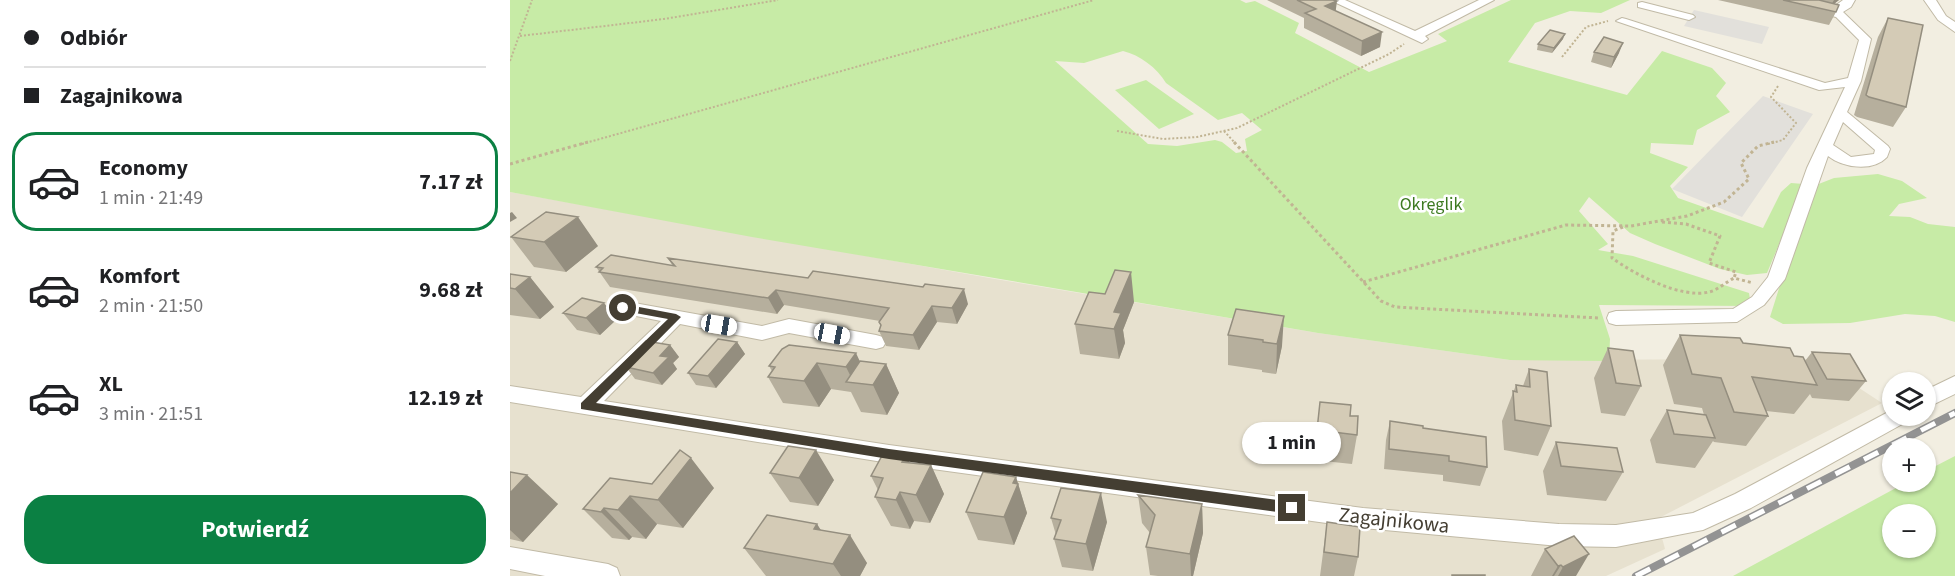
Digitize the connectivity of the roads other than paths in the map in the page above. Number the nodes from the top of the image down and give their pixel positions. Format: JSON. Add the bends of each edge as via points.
{"nodes":[{"id":1,"x":1336,"y":0,"type":"edge"},
{"id":2,"x":1488,"y":0,"type":"edge"},
{"id":3,"x":1780,"y":0,"type":"edge"},
{"id":4,"x":1930,"y":0,"type":"edge"},
{"id":5,"x":1844,"y":1,"type":"edge"},
{"id":6,"x":1646,"y":3,"type":"edge"},
{"id":7,"x":1833,"y":13,"type":"junction"},
{"id":8,"x":1689,"y":17,"type":"dead end"},
{"id":9,"x":1952,"y":23,"type":"edge"},
{"id":10,"x":1854,"y":81,"type":"junction"},
{"id":11,"x":1840,"y":113,"type":"junction"},
{"id":12,"x":1825,"y":146,"type":"junction"},
{"id":13,"x":623,"y":308,"type":"dead end"},
{"id":14,"x":676,"y":317,"type":"junction"},
{"id":15,"x":1616,"y":318,"type":"road end"},
{"id":16,"x":876,"y":342,"type":"dead end"},
{"id":17,"x":1955,"y":384,"type":"edge"},
{"id":18,"x":510,"y":394,"type":"edge"},
{"id":19,"x":1936,"y":394,"type":"edge"},
{"id":20,"x":585,"y":406,"type":"junction"},
{"id":21,"x":1882,"y":425,"type":"edge"},
{"id":22,"x":510,"y":558,"type":"edge"},
{"id":23,"x":608,"y":576,"type":"edge"}],
"edges":[{"from":1,"to":2,"type":"street","via":[[1418,38]]},
{"from":3,"to":7,"type":"street"},
{"from":4,"to":9,"type":"street"},
{"from":5,"to":7,"type":"street","via":[[1847,5]]},
{"from":6,"to":8,"type":"street"},
{"from":6,"to":10,"type":"street","via":[[1622,21],[1824,87]]},
{"from":7,"to":10,"type":"street","via":[[1865,39]]},
{"from":10,"to":11,"type":"street"},
{"from":11,"to":12,"type":"street"},
{"from":11,"to":12,"type":"street","via":[[1883,148],[1880,157],[1868,162],[1847,161]]},
{"from":12,"to":15,"type":"street","via":[[1776,279],[1758,301],[1737,315]]},
{"from":13,"to":14,"type":"street"},
{"from":14,"to":16,"type":"street","via":[[762,333],[789,326]]},
{"from":14,"to":20,"type":"street"},
{"from":17,"to":19,"type":"street"},
{"from":18,"to":20,"type":"street","name":"Zagajnikowa"},
{"from":20,"to":21,"type":"street","name":"Zagajnikowa","via":[[889,454],[1363,518],[1559,535],[1616,536],[1677,527],[1720,513]]},
{"from":22,"to":23,"type":"street"}]}
